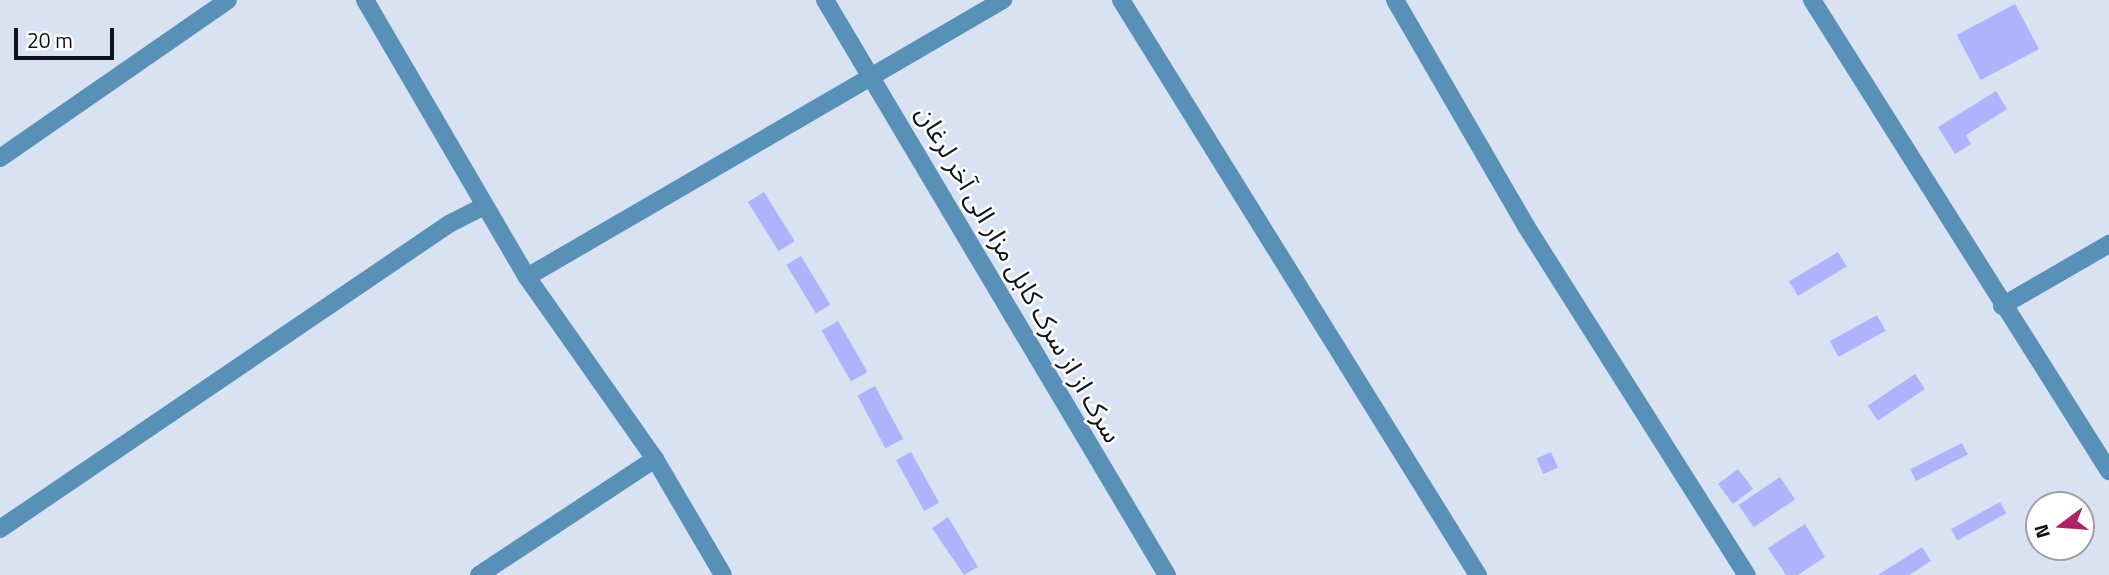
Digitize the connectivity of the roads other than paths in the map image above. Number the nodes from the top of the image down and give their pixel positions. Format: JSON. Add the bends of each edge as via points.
{"nodes":[{"id":1,"x":228,"y":0,"type":"edge"},
{"id":2,"x":365,"y":0,"type":"edge"},
{"id":3,"x":825,"y":0,"type":"edge"},
{"id":4,"x":1003,"y":0,"type":"edge"},
{"id":5,"x":1121,"y":0,"type":"edge"},
{"id":6,"x":1395,"y":0,"type":"edge"},
{"id":7,"x":1812,"y":0,"type":"edge"},
{"id":8,"x":874,"y":80,"type":"junction"},
{"id":9,"x":0,"y":158,"type":"edge"},
{"id":10,"x":484,"y":206,"type":"junction"},
{"id":11,"x":2109,"y":244,"type":"edge"},
{"id":12,"x":527,"y":277,"type":"junction"},
{"id":13,"x":2003,"y":306,"type":"junction"},
{"id":14,"x":655,"y":458,"type":"junction"},
{"id":15,"x":2109,"y":471,"type":"edge"},
{"id":16,"x":0,"y":529,"type":"edge"},
{"id":17,"x":479,"y":575,"type":"edge"},
{"id":18,"x":723,"y":575,"type":"edge"},
{"id":19,"x":1167,"y":575,"type":"edge"},
{"id":20,"x":1478,"y":575,"type":"edge"},
{"id":21,"x":1747,"y":575,"type":"edge"}],
"edges":[{"from":1,"to":9,"type":"street"},
{"from":2,"to":10,"type":"street"},
{"from":3,"to":8,"type":"street","name":"سرک از از سرک کابل مزار الی آخر لرغان"},
{"from":4,"to":8,"type":"street"},
{"from":5,"to":20,"type":"street"},
{"from":6,"to":21,"type":"street","via":[[1526,226]]},
{"from":7,"to":13,"type":"street"},
{"from":8,"to":12,"type":"street"},
{"from":8,"to":19,"type":"street","name":"سرک از از سرک کابل مزار الی آخر لرغان"},
{"from":10,"to":12,"type":"street"},
{"from":10,"to":16,"type":"street","via":[[449,223]]},
{"from":11,"to":13,"type":"street"},
{"from":12,"to":14,"type":"street"},
{"from":13,"to":15,"type":"street"},
{"from":14,"to":17,"type":"street"},
{"from":14,"to":18,"type":"street"}]}
